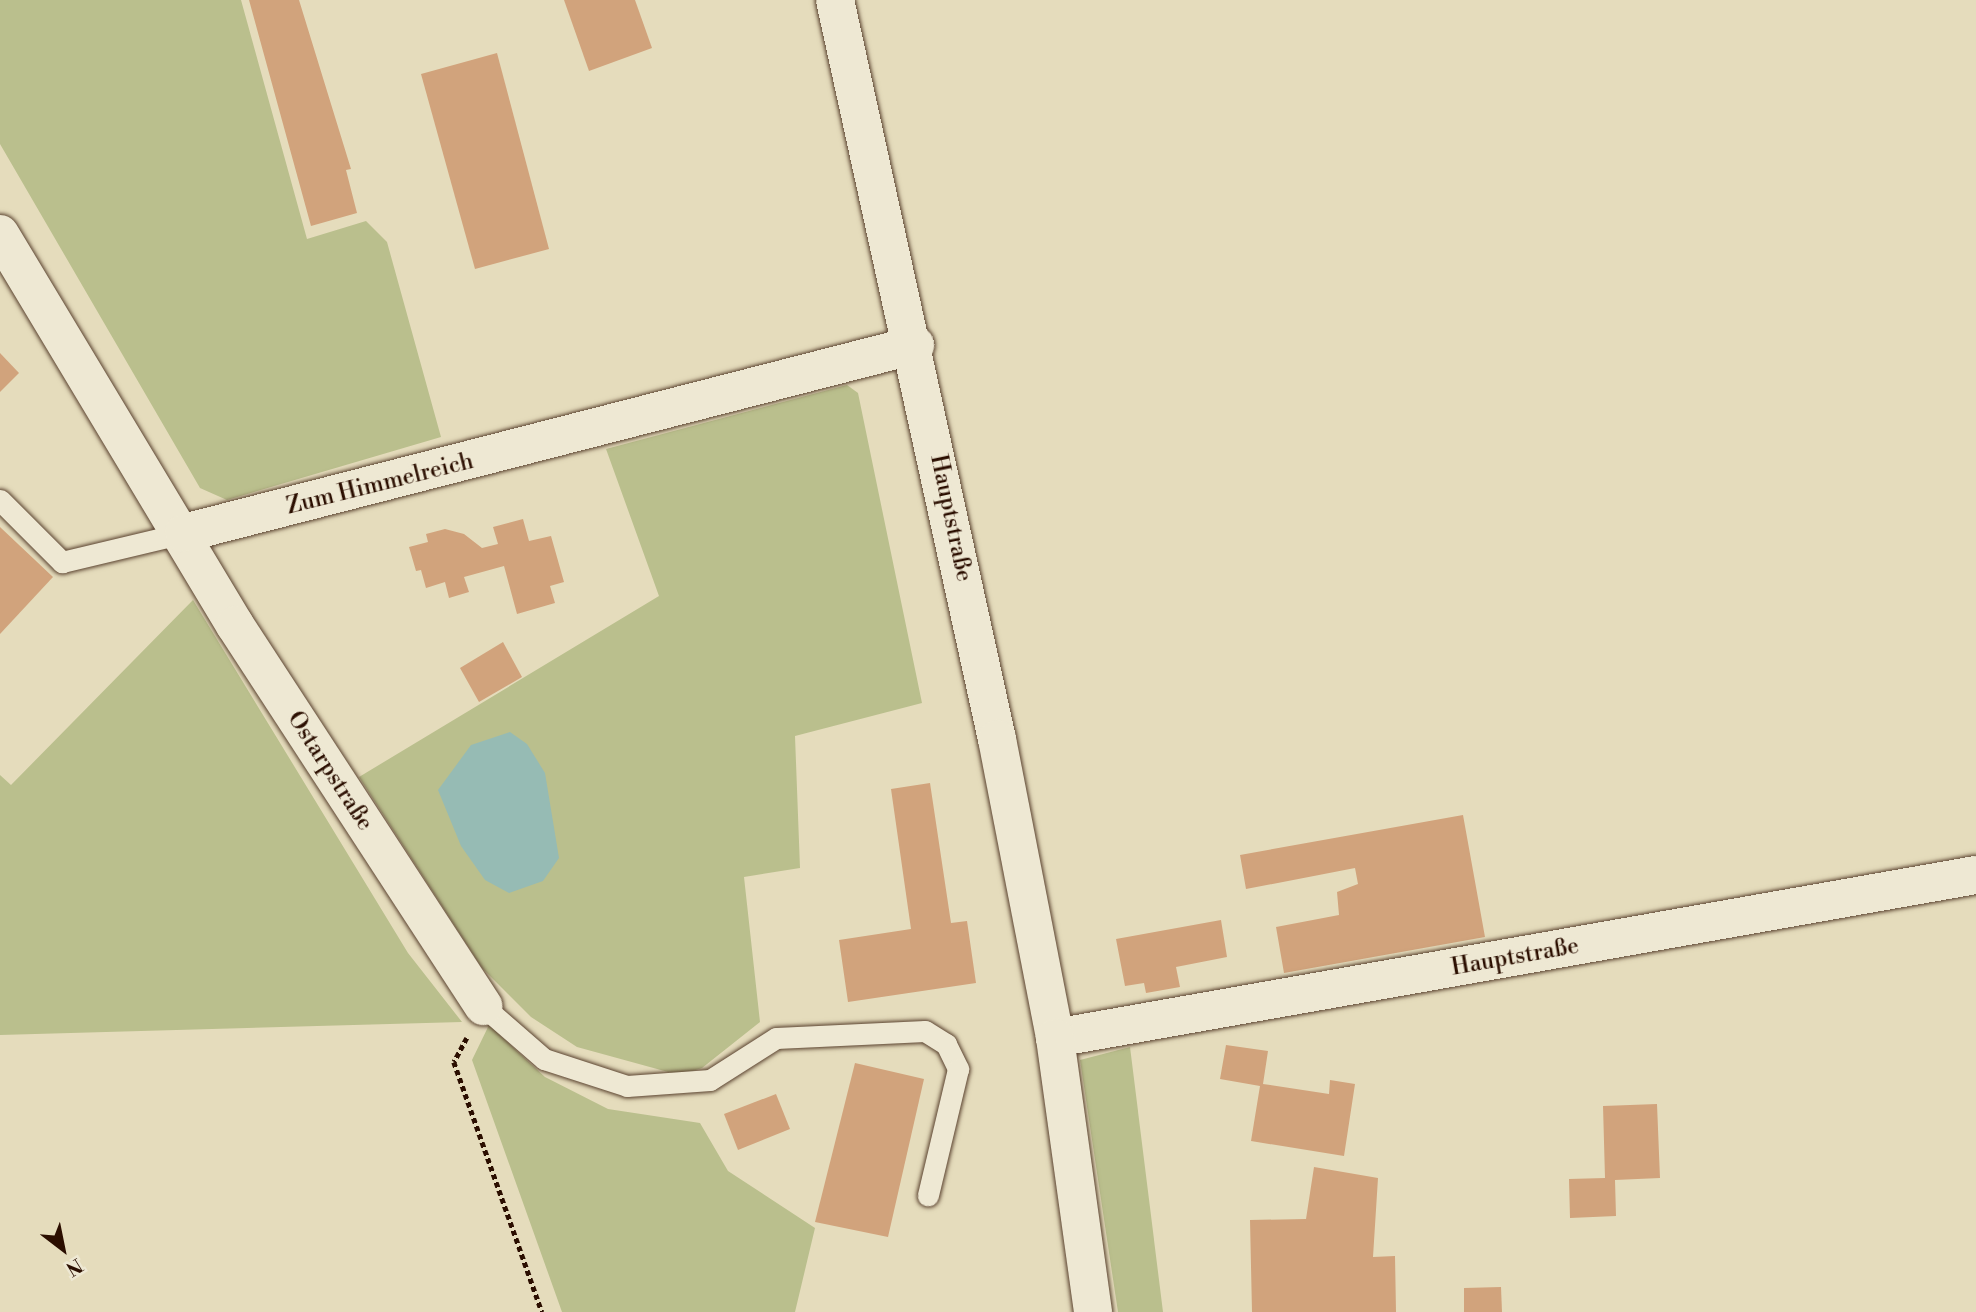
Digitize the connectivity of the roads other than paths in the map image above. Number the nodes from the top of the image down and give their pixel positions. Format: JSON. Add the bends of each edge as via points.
{"nodes":[{"id":1,"x":835,"y":0,"type":"edge"},
{"id":2,"x":0,"y":234,"type":"edge"},
{"id":3,"x":915,"y":345,"type":"junction"},
{"id":4,"x":0,"y":500,"type":"edge"},
{"id":5,"x":184,"y":533,"type":"junction"},
{"id":6,"x":1976,"y":875,"type":"edge"},
{"id":7,"x":483,"y":1006,"type":"joint"},
{"id":8,"x":1055,"y":1038,"type":"junction"},
{"id":9,"x":928,"y":1195,"type":"dead end"},
{"id":10,"x":1093,"y":1312,"type":"edge"}],
"edges":[{"from":1,"to":3,"type":"street","name":"Hauptstraße"},
{"from":2,"to":5,"type":"street"},
{"from":3,"to":5,"type":"street","name":"Zum Himmelreich"},
{"from":3,"to":8,"type":"street","name":"Hauptstraße"},
{"from":4,"to":5,"type":"lane","via":[[62,562]]},
{"from":5,"to":7,"type":"street","name":"Ostarpstraße","via":[[234,625]]},
{"from":6,"to":8,"type":"street","name":"Hauptstraße"},
{"from":7,"to":9,"type":"lane","via":[[544,1059],[627,1086],[710,1080],[776,1038],[925,1031],[946,1044],[958,1069]]},
{"from":8,"to":10,"type":"street","name":"Hauptstraße"}]}
